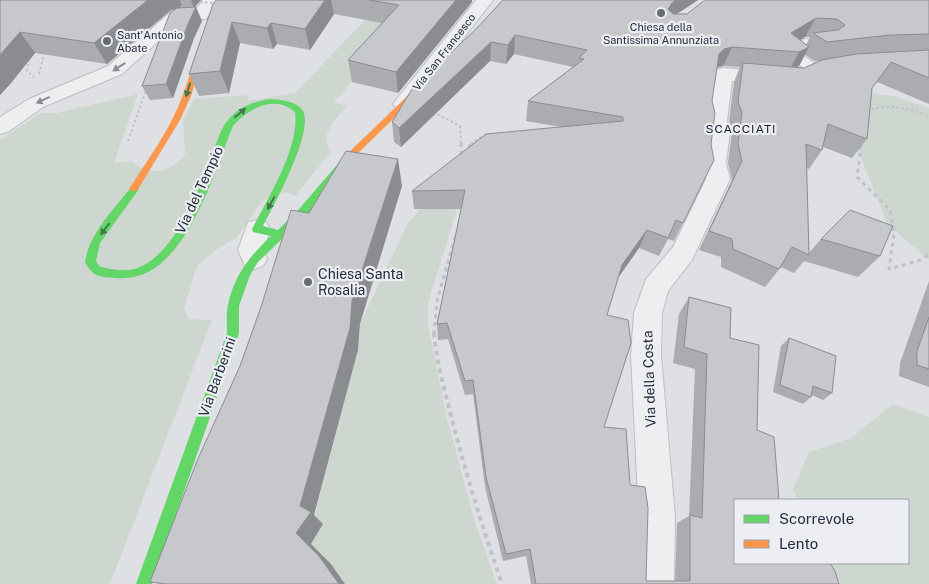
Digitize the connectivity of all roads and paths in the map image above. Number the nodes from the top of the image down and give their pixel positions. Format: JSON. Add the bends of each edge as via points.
{"nodes":[{"id":1,"x":229,"y":0,"type":"edge"},
{"id":2,"x":485,"y":0,"type":"edge"},
{"id":3,"x":209,"y":2,"type":"edge"},
{"id":4,"x":826,"y":44,"type":"edge"},
{"id":5,"x":51,"y":49,"type":"edge"},
{"id":6,"x":460,"y":51,"type":"edge"},
{"id":7,"x":30,"y":52,"type":"edge"},
{"id":8,"x":825,"y":68,"type":"joint"},
{"id":9,"x":26,"y":71,"type":"dead end"},
{"id":10,"x":37,"y":80,"type":"dead end"},
{"id":11,"x":146,"y":89,"type":"edge"},
{"id":12,"x":403,"y":104,"type":"junction"},
{"id":13,"x":427,"y":109,"type":"edge"},
{"id":14,"x":864,"y":112,"type":"edge"},
{"id":15,"x":929,"y":116,"type":"edge"},
{"id":16,"x":0,"y":128,"type":"edge"},
{"id":17,"x":859,"y":137,"type":"edge"},
{"id":18,"x":491,"y":138,"type":"edge"},
{"id":19,"x":469,"y":149,"type":"edge"},
{"id":20,"x":466,"y":156,"type":"edge"},
{"id":21,"x":148,"y":166,"type":"junction"},
{"id":22,"x":269,"y":231,"type":"junction"},
{"id":23,"x":456,"y":233,"type":"edge"},
{"id":24,"x":929,"y":254,"type":"edge"},
{"id":25,"x":254,"y":259,"type":"joint"},
{"id":26,"x":448,"y":267,"type":"junction"},
{"id":27,"x":456,"y":268,"type":"edge"},
{"id":28,"x":144,"y":584,"type":"edge"},
{"id":29,"x":502,"y":584,"type":"edge"},
{"id":30,"x":655,"y":584,"type":"edge"}],
"edges":[{"from":1,"to":21,"type":"street","name":"Via del Tempio","one_way":true,"via":[[214,13],[182,107]]},
{"from":2,"to":12,"type":"street","name":"Via San Francesco"},
{"from":3,"to":16,"type":"street","one_way":true,"via":[[200,14],[178,15],[124,64],[36,103]]},
{"from":4,"to":8,"type":"lane","via":[[804,43],[788,52]]},
{"from":5,"to":10,"type":"path","via":[[44,54]]},
{"from":6,"to":12,"type":"street"},
{"from":7,"to":9,"type":"path"},
{"from":8,"to":30,"type":"street","name":"Via della Costa","via":[[804,72],[793,79],[723,74],[716,121],[720,132],[715,163],[718,179],[683,253],[656,287],[648,313],[646,355],[657,517]]},
{"from":11,"to":21,"type":"path","via":[[122,158],[137,159]]},
{"from":12,"to":22,"type":"street","via":[[352,153],[304,211]]},
{"from":13,"to":20,"type":"path","via":[[460,126],[463,163]]},
{"from":14,"to":15,"type":"path","via":[[876,107],[895,106]]},
{"from":17,"to":24,"type":"path","via":[[857,177],[890,210],[894,234],[889,269],[921,260]]},
{"from":18,"to":19,"type":"path","via":[[483,136],[472,142]]},
{"from":21,"to":22,"type":"street","name":"Via del Tempio","one_way":true,"via":[[92,249],[90,262],[97,271],[116,276],[134,273],[153,264],[167,252],[191,216],[229,125],[239,112],[266,102],[282,102],[296,108],[300,113],[300,128],[279,188]]},
{"from":22,"to":25,"type":"street","name":"Via del Tempio","via":[[251,250]]},
{"from":23,"to":26,"type":"path"},
{"from":25,"to":28,"type":"street","name":"Via Barberini","via":[[239,289],[232,312],[235,328]]},
{"from":26,"to":27,"type":"path"},
{"from":26,"to":29,"type":"path","via":[[434,322],[435,343],[478,518]]}]}
